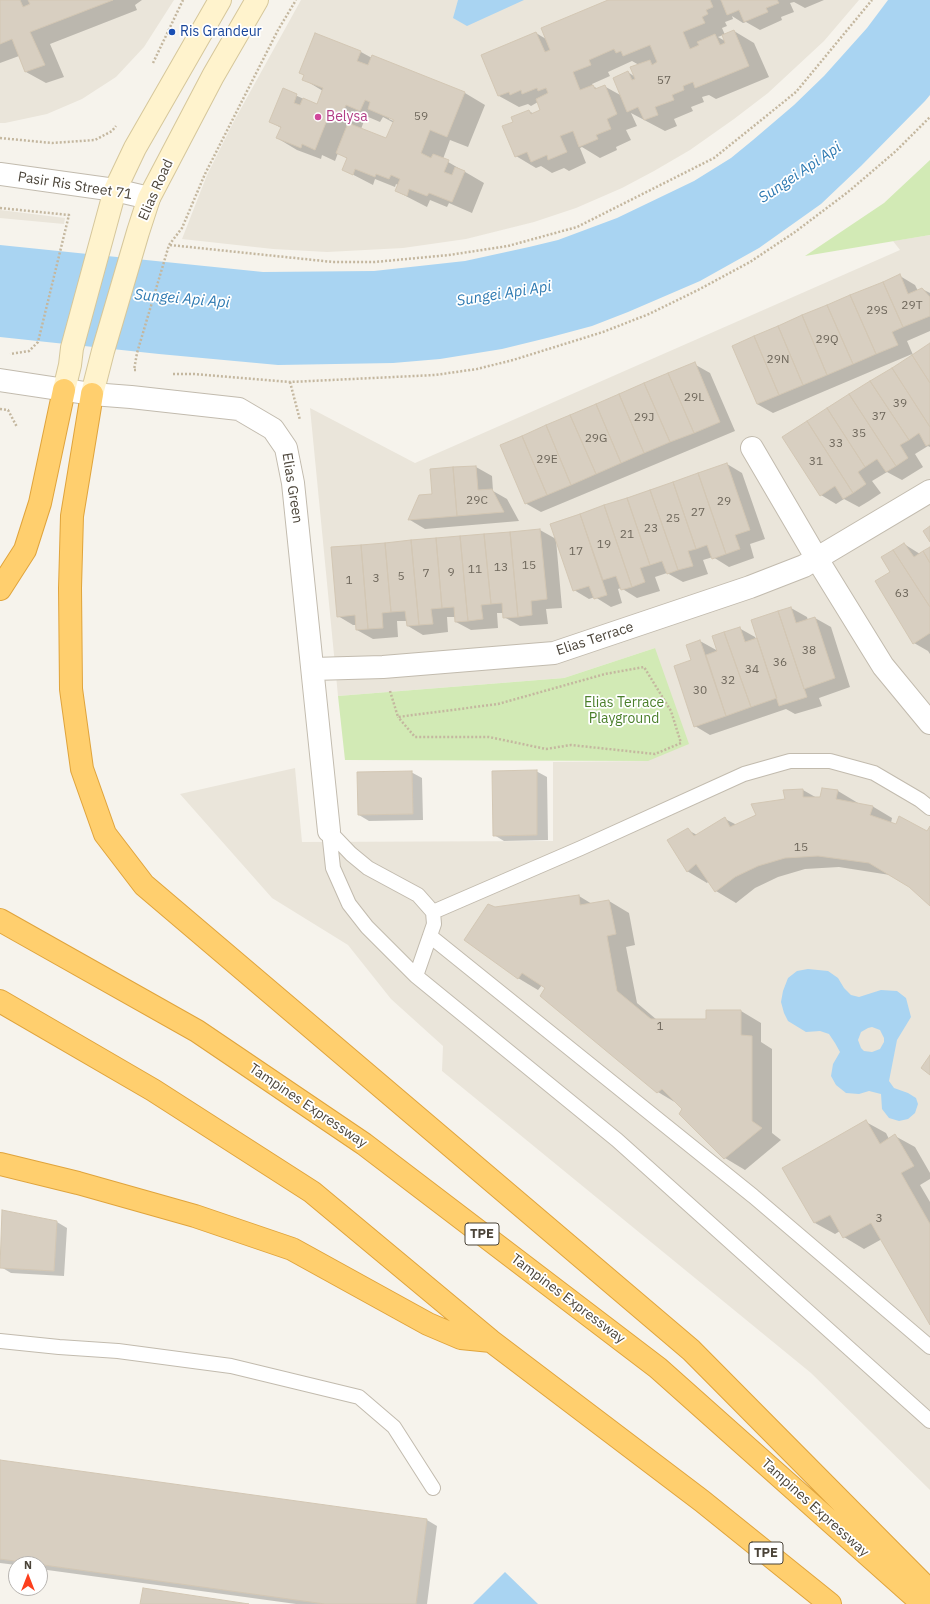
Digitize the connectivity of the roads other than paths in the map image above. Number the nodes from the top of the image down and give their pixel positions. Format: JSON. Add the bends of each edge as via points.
{"nodes":[{"id":1,"x":220,"y":0,"type":"edge"},
{"id":2,"x":257,"y":0,"type":"edge"},
{"id":3,"x":0,"y":174,"type":"edge"},
{"id":4,"x":115,"y":190,"type":"junction"},
{"id":5,"x":149,"y":198,"type":"junction"},
{"id":6,"x":0,"y":380,"type":"edge"},
{"id":7,"x":64,"y":390,"type":"junction"},
{"id":8,"x":92,"y":394,"type":"junction"},
{"id":9,"x":752,"y":448,"type":"dead end"},
{"id":10,"x":930,"y":491,"type":"edge"},
{"id":11,"x":817,"y":559,"type":"junction"},
{"id":12,"x":0,"y":589,"type":"edge"},
{"id":13,"x":313,"y":669,"type":"junction"},
{"id":14,"x":930,"y":723,"type":"edge"},
{"id":15,"x":930,"y":808,"type":"edge"},
{"id":16,"x":329,"y":831,"type":"junction"},
{"id":17,"x":433,"y":912,"type":"junction"},
{"id":18,"x":0,"y":920,"type":"edge"},
{"id":19,"x":430,"y":936,"type":"junction"},
{"id":20,"x":416,"y":976,"type":"junction"},
{"id":21,"x":0,"y":1001,"type":"edge"},
{"id":22,"x":0,"y":1164,"type":"edge"},
{"id":23,"x":0,"y":1341,"type":"edge"},
{"id":24,"x":491,"y":1341,"type":"junction"},
{"id":25,"x":930,"y":1346,"type":"edge"},
{"id":26,"x":930,"y":1421,"type":"edge"},
{"id":27,"x":433,"y":1488,"type":"dead end"},
{"id":28,"x":930,"y":1591,"type":"edge"},
{"id":29,"x":830,"y":1604,"type":"edge"},
{"id":30,"x":923,"y":1604,"type":"edge"}],
"edges":[{"from":1,"to":4,"type":"main road","via":[[135,148]]},
{"from":2,"to":5,"type":"main road","name":"Elias Road"},
{"from":3,"to":4,"type":"street","name":"Pasir Ris Street 71"},
{"from":4,"to":5,"type":"street","name":"Pasir Ris Street 71"},
{"from":4,"to":7,"type":"main road","via":[[72,348]]},
{"from":5,"to":8,"type":"main road","name":"Elias Road"},
{"from":6,"to":7,"type":"street","name":"Elias Green"},
{"from":7,"to":8,"type":"street","name":"Elias Green"},
{"from":7,"to":12,"type":"highway","via":[[40,504],[24,550]]},
{"from":8,"to":13,"type":"street","name":"Elias Green","via":[[238,409],[273,429],[286,448],[293,483]]},
{"from":8,"to":28,"type":"highway","via":[[72,516],[71,689],[82,770],[105,834],[144,885],[691,1350]]},
{"from":9,"to":11,"type":"street"},
{"from":10,"to":11,"type":"street","name":"Elias Terrace"},
{"from":11,"to":13,"type":"street","name":"Elias Terrace","via":[[750,587],[554,653],[383,667]]},
{"from":11,"to":14,"type":"street","via":[[883,666]]},
{"from":13,"to":16,"type":"street","name":"Elias Green"},
{"from":15,"to":17,"type":"lane","via":[[874,773],[830,761],[790,761],[744,774]]},
{"from":16,"to":17,"type":"lane","via":[[368,868],[418,895]]},
{"from":16,"to":20,"type":"lane","via":[[333,868],[349,904],[367,927]]},
{"from":17,"to":19,"type":"lane","via":[[434,924]]},
{"from":18,"to":30,"type":"highway","name":"Tampines Expressway","number":"TPE","via":[[197,1031],[364,1144],[658,1368]]},
{"from":19,"to":20,"type":"lane"},
{"from":19,"to":25,"type":"lane","via":[[753,1196]]},
{"from":20,"to":26,"type":"lane","via":[[617,1140]]},
{"from":21,"to":24,"type":"highway","number":"TPE","via":[[153,1090],[312,1192]]},
{"from":22,"to":24,"type":"highway","via":[[195,1216],[292,1249],[428,1324],[461,1338]]},
{"from":23,"to":27,"type":"lane","via":[[118,1351],[231,1366],[359,1397],[394,1427]]},
{"from":24,"to":29,"type":"highway","number":"TPE","via":[[702,1501]]}]}
